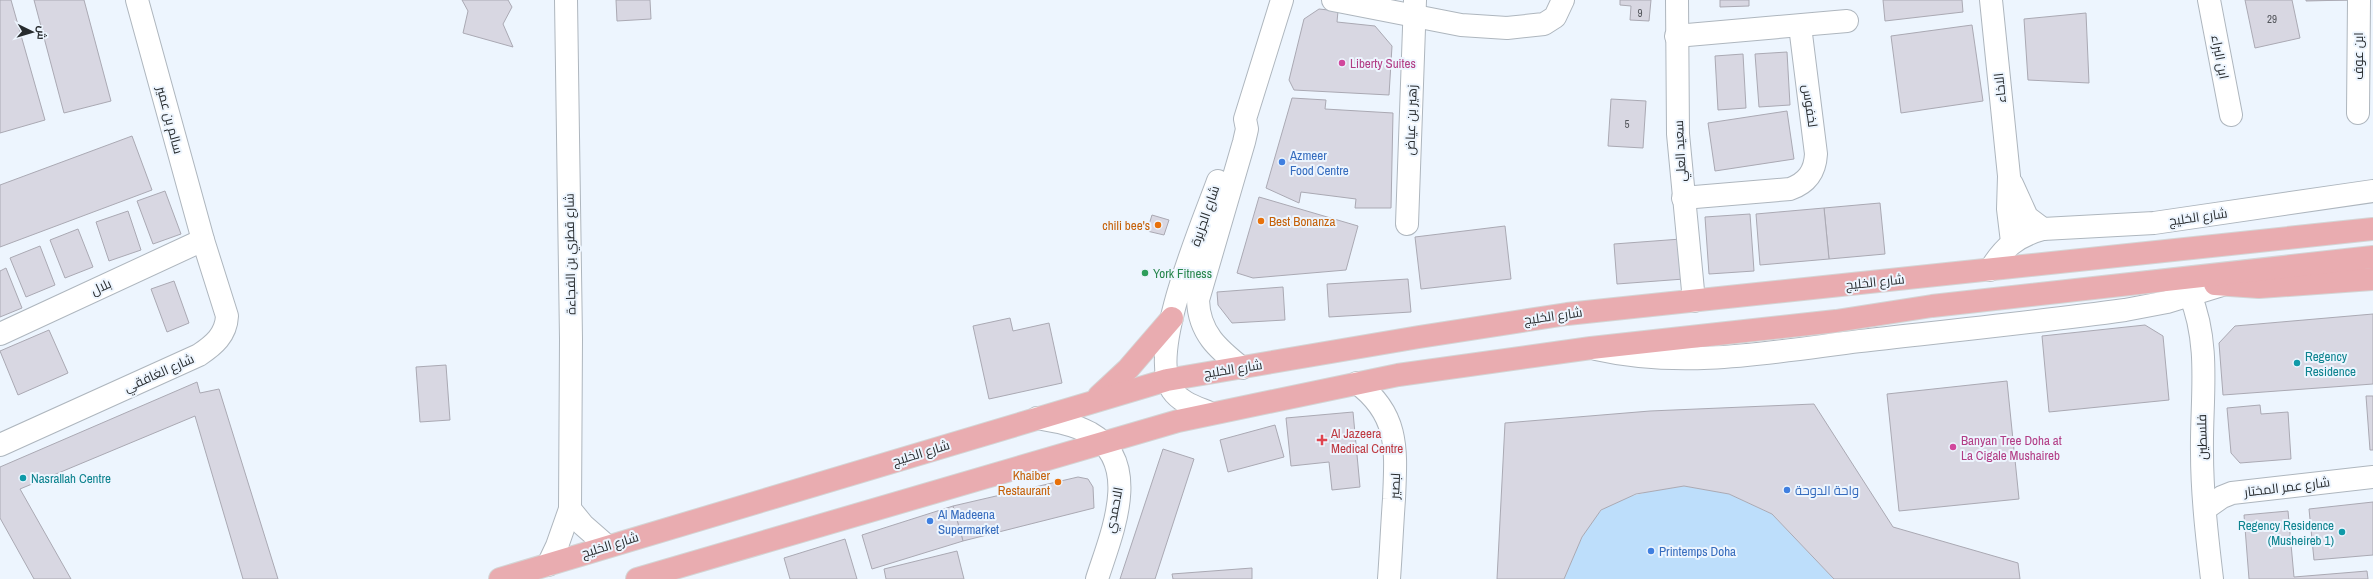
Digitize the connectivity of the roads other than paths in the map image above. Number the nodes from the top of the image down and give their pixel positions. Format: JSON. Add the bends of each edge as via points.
{"nodes":[{"id":1,"x":137,"y":0,"type":"edge"},
{"id":2,"x":566,"y":0,"type":"edge"},
{"id":3,"x":1282,"y":0,"type":"edge"},
{"id":4,"x":1333,"y":0,"type":"edge"},
{"id":5,"x":1563,"y":0,"type":"edge"},
{"id":6,"x":1677,"y":0,"type":"edge"},
{"id":7,"x":1991,"y":0,"type":"edge"},
{"id":8,"x":2209,"y":0,"type":"edge"},
{"id":9,"x":2359,"y":0,"type":"edge"},
{"id":10,"x":1415,"y":8,"type":"edge"},
{"id":11,"x":1847,"y":21,"type":"dead end"},
{"id":12,"x":1800,"y":26,"type":"junction"},
{"id":13,"x":1676,"y":36,"type":"junction"},
{"id":14,"x":2358,"y":113,"type":"dead end"},
{"id":15,"x":2231,"y":115,"type":"dead end"},
{"id":16,"x":1245,"y":119,"type":"junction"},
{"id":17,"x":2009,"y":176,"type":"junction"},
{"id":18,"x":2373,"y":192,"type":"edge"},
{"id":19,"x":1683,"y":198,"type":"junction"},
{"id":20,"x":2373,"y":215,"type":"edge"},
{"id":21,"x":1407,"y":224,"type":"dead end"},
{"id":22,"x":2043,"y":229,"type":"junction"},
{"id":23,"x":2373,"y":229,"type":"edge"},
{"id":24,"x":2330,"y":234,"type":"junction"},
{"id":25,"x":202,"y":240,"type":"junction"},
{"id":26,"x":2012,"y":242,"type":"junction"},
{"id":27,"x":2373,"y":256,"type":"edge"},
{"id":28,"x":1990,"y":270,"type":"junction"},
{"id":29,"x":2373,"y":279,"type":"edge"},
{"id":30,"x":2188,"y":287,"type":"junction"},
{"id":31,"x":1694,"y":301,"type":"junction"},
{"id":32,"x":1172,"y":318,"type":"junction"},
{"id":33,"x":0,"y":334,"type":"edge"},
{"id":34,"x":1242,"y":368,"type":"junction"},
{"id":35,"x":1167,"y":380,"type":"junction"},
{"id":36,"x":1357,"y":383,"type":"junction"},
{"id":37,"x":1095,"y":400,"type":"junction"},
{"id":38,"x":1210,"y":413,"type":"junction"},
{"id":39,"x":1037,"y":418,"type":"junction"},
{"id":40,"x":1103,"y":443,"type":"junction"},
{"id":41,"x":0,"y":445,"type":"edge"},
{"id":42,"x":2373,"y":477,"type":"edge"},
{"id":43,"x":570,"y":509,"type":"junction"},
{"id":44,"x":2205,"y":509,"type":"junction"},
{"id":45,"x":607,"y":546,"type":"junction"},
{"id":46,"x":548,"y":564,"type":"junction"},
{"id":47,"x":500,"y":579,"type":"edge"},
{"id":48,"x":637,"y":579,"type":"edge"},
{"id":49,"x":1097,"y":579,"type":"edge"},
{"id":50,"x":1389,"y":579,"type":"edge"},
{"id":51,"x":2212,"y":579,"type":"edge"}],
"edges":[{"from":1,"to":25,"type":"street","name":"سالم بن عمير"},
{"from":2,"to":43,"type":"street","name":"شارع قطري بن الفجاءة","via":[[571,339]]},
{"from":3,"to":16,"type":"street","name":"شارع الجزيرة"},
{"from":4,"to":10,"type":"street"},
{"from":5,"to":10,"type":"street","via":[[1555,16],[1537,26],[1484,27]]},
{"from":6,"to":13,"type":"street","name":"سعيد العلي"},
{"from":7,"to":17,"type":"street","name":"الاخاء"},
{"from":8,"to":15,"type":"street","name":"ابن البراء"},
{"from":9,"to":14,"type":"street","name":"ابن عوف"},
{"from":10,"to":21,"type":"street","name":"زهير بن عياض"},
{"from":11,"to":12,"type":"street"},
{"from":12,"to":13,"type":"street"},
{"from":12,"to":19,"type":"street","name":"لخفوس","via":[[1816,154],[1816,162],[1810,176],[1790,189]]},
{"from":13,"to":19,"type":"street","name":"سعيد العلي"},
{"from":16,"to":32,"type":"street","name":"شارع الجزيرة","via":[[1238,125],[1233,138],[1180,286]]},
{"from":16,"to":34,"type":"street","name":"شارع الجزيرة","via":[[1247,129],[1244,142],[1198,300],[1199,315],[1209,338],[1219,350]]},
{"from":17,"to":22,"type":"street","name":"الاخاء","via":[[2022,210]]},
{"from":17,"to":26,"type":"street","name":"الاخاء","via":[[2008,209]]},
{"from":18,"to":22,"type":"street","name":"شارع الخليج","via":[[2154,223]]},
{"from":19,"to":31,"type":"street","name":"سعيد العلي"},
{"from":20,"to":24,"type":"main road","name":"شارع الخليج"},
{"from":22,"to":26,"type":"street","name":"شارع الخليج"},
{"from":23,"to":24,"type":"main road","name":"شارع الخليج"},
{"from":24,"to":28,"type":"main road","name":"شارع الخليج"},
{"from":25,"to":33,"type":"street","name":"بلال"},
{"from":25,"to":41,"type":"street","name":"شارع الغافقي","via":[[227,316],[226,327],[220,337],[199,355]]},
{"from":26,"to":28,"type":"street","name":"شارع الخليج","via":[[1999,254]]},
{"from":27,"to":30,"type":"main road"},
{"from":28,"to":31,"type":"main road","name":"شارع الخليج"},
{"from":29,"to":30,"type":"main road","via":[[2272,286]]},
{"from":30,"to":36,"type":"main road","via":[[1932,306],[1836,321],[1461,365]]},
{"from":30,"to":44,"type":"street","name":"فلسطين","via":[[2202,336],[2202,453]]},
{"from":31,"to":34,"type":"main road","name":"شارع الخليج","via":[[1501,324]]},
{"from":32,"to":35,"type":"street","name":"شارع الجزيرة","via":[[1166,352]]},
{"from":32,"to":37,"type":"main road","via":[[1128,369]]},
{"from":34,"to":35,"type":"main road","name":"شارع الخليج"},
{"from":35,"to":37,"type":"main road","name":"شارع الخليج"},
{"from":35,"to":38,"type":"street","via":[[1181,399]]},
{"from":36,"to":38,"type":"main road"},
{"from":36,"to":50,"type":"street","name":"لبصير","via":[[1382,409],[1395,441]]},
{"from":37,"to":39,"type":"main road","name":"شارع الخليج"},
{"from":38,"to":40,"type":"main road"},
{"from":39,"to":40,"type":"street","name":"الاحمدي","via":[[1081,429]]},
{"from":39,"to":45,"type":"main road","name":"شارع الخليج"},
{"from":40,"to":48,"type":"main road"},
{"from":40,"to":49,"type":"street","name":"الاحمدي","via":[[1112,455],[1120,482],[1116,514]]},
{"from":42,"to":44,"type":"street","name":"شارع عمر المختار","via":[[2232,493]]},
{"from":43,"to":45,"type":"street","via":[[583,525]]},
{"from":43,"to":46,"type":"street","name":"شارع قطري بن الفجاءة"},
{"from":44,"to":51,"type":"street","name":"فلسطين"},
{"from":45,"to":46,"type":"main road","name":"شارع الخليج"},
{"from":46,"to":47,"type":"main road","name":"شارع الخليج"}]}
